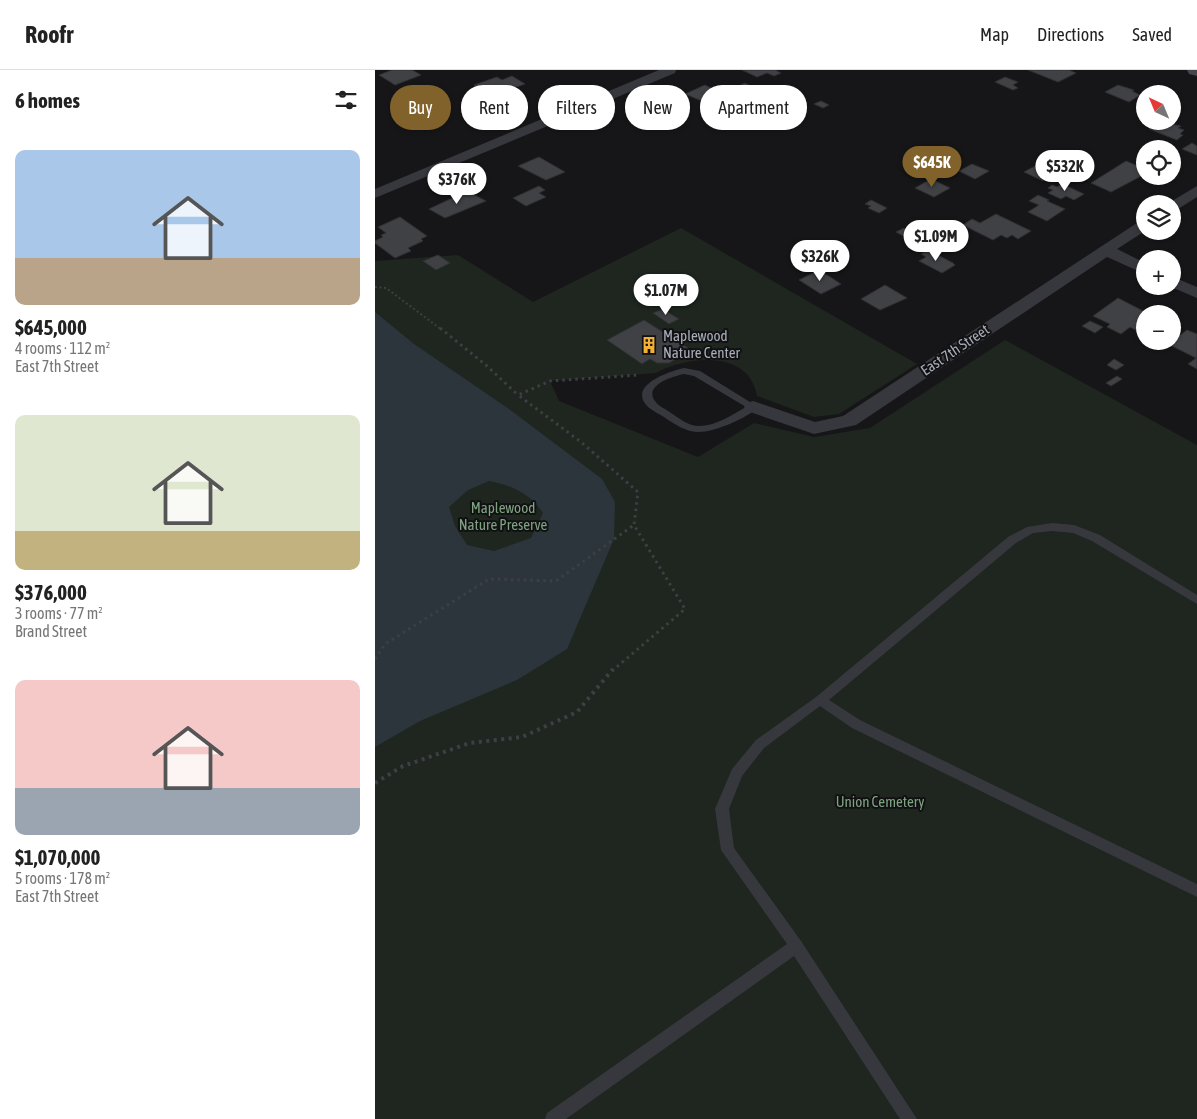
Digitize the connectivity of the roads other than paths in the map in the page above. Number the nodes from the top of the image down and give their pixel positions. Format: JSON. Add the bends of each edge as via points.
{"nodes":[{"id":1,"x":670,"y":70,"type":"edge"},
{"id":2,"x":1197,"y":190,"type":"edge"},
{"id":3,"x":375,"y":194,"type":"edge"},
{"id":4,"x":1181,"y":201,"type":"edge"},
{"id":5,"x":1136,"y":230,"type":"edge"},
{"id":6,"x":1106,"y":250,"type":"junction"},
{"id":7,"x":1136,"y":264,"type":"edge"},
{"id":8,"x":1181,"y":286,"type":"edge"},
{"id":9,"x":1197,"y":293,"type":"edge"},
{"id":10,"x":753,"y":407,"type":"junction"},
{"id":11,"x":1197,"y":600,"type":"edge"},
{"id":12,"x":820,"y":700,"type":"junction"},
{"id":13,"x":1197,"y":891,"type":"edge"},
{"id":14,"x":796,"y":946,"type":"junction"},
{"id":15,"x":553,"y":1119,"type":"edge"},
{"id":16,"x":909,"y":1119,"type":"edge"}],
"edges":[{"from":1,"to":3,"type":"street"},
{"from":2,"to":4,"type":"street"},
{"from":5,"to":6,"type":"street","name":"East 7th Street"},
{"from":6,"to":7,"type":"street"},
{"from":6,"to":10,"type":"street","name":"East 7th Street","via":[[849,421],[814,428]]},
{"from":8,"to":9,"type":"street"},
{"from":10,"to":10,"type":"lane","via":[[697,373],[684,371],[657,381],[648,390],[647,397],[651,404],[690,428],[720,424]]},
{"from":11,"to":12,"type":"lane","via":[[1096,538],[1074,529],[1052,527],[1031,530],[1011,540]]},
{"from":12,"to":13,"type":"lane","via":[[856,724]]},
{"from":12,"to":14,"type":"lane","via":[[760,744],[737,773],[722,809],[728,850]]},
{"from":14,"to":15,"type":"lane"},
{"from":14,"to":16,"type":"lane"}]}
